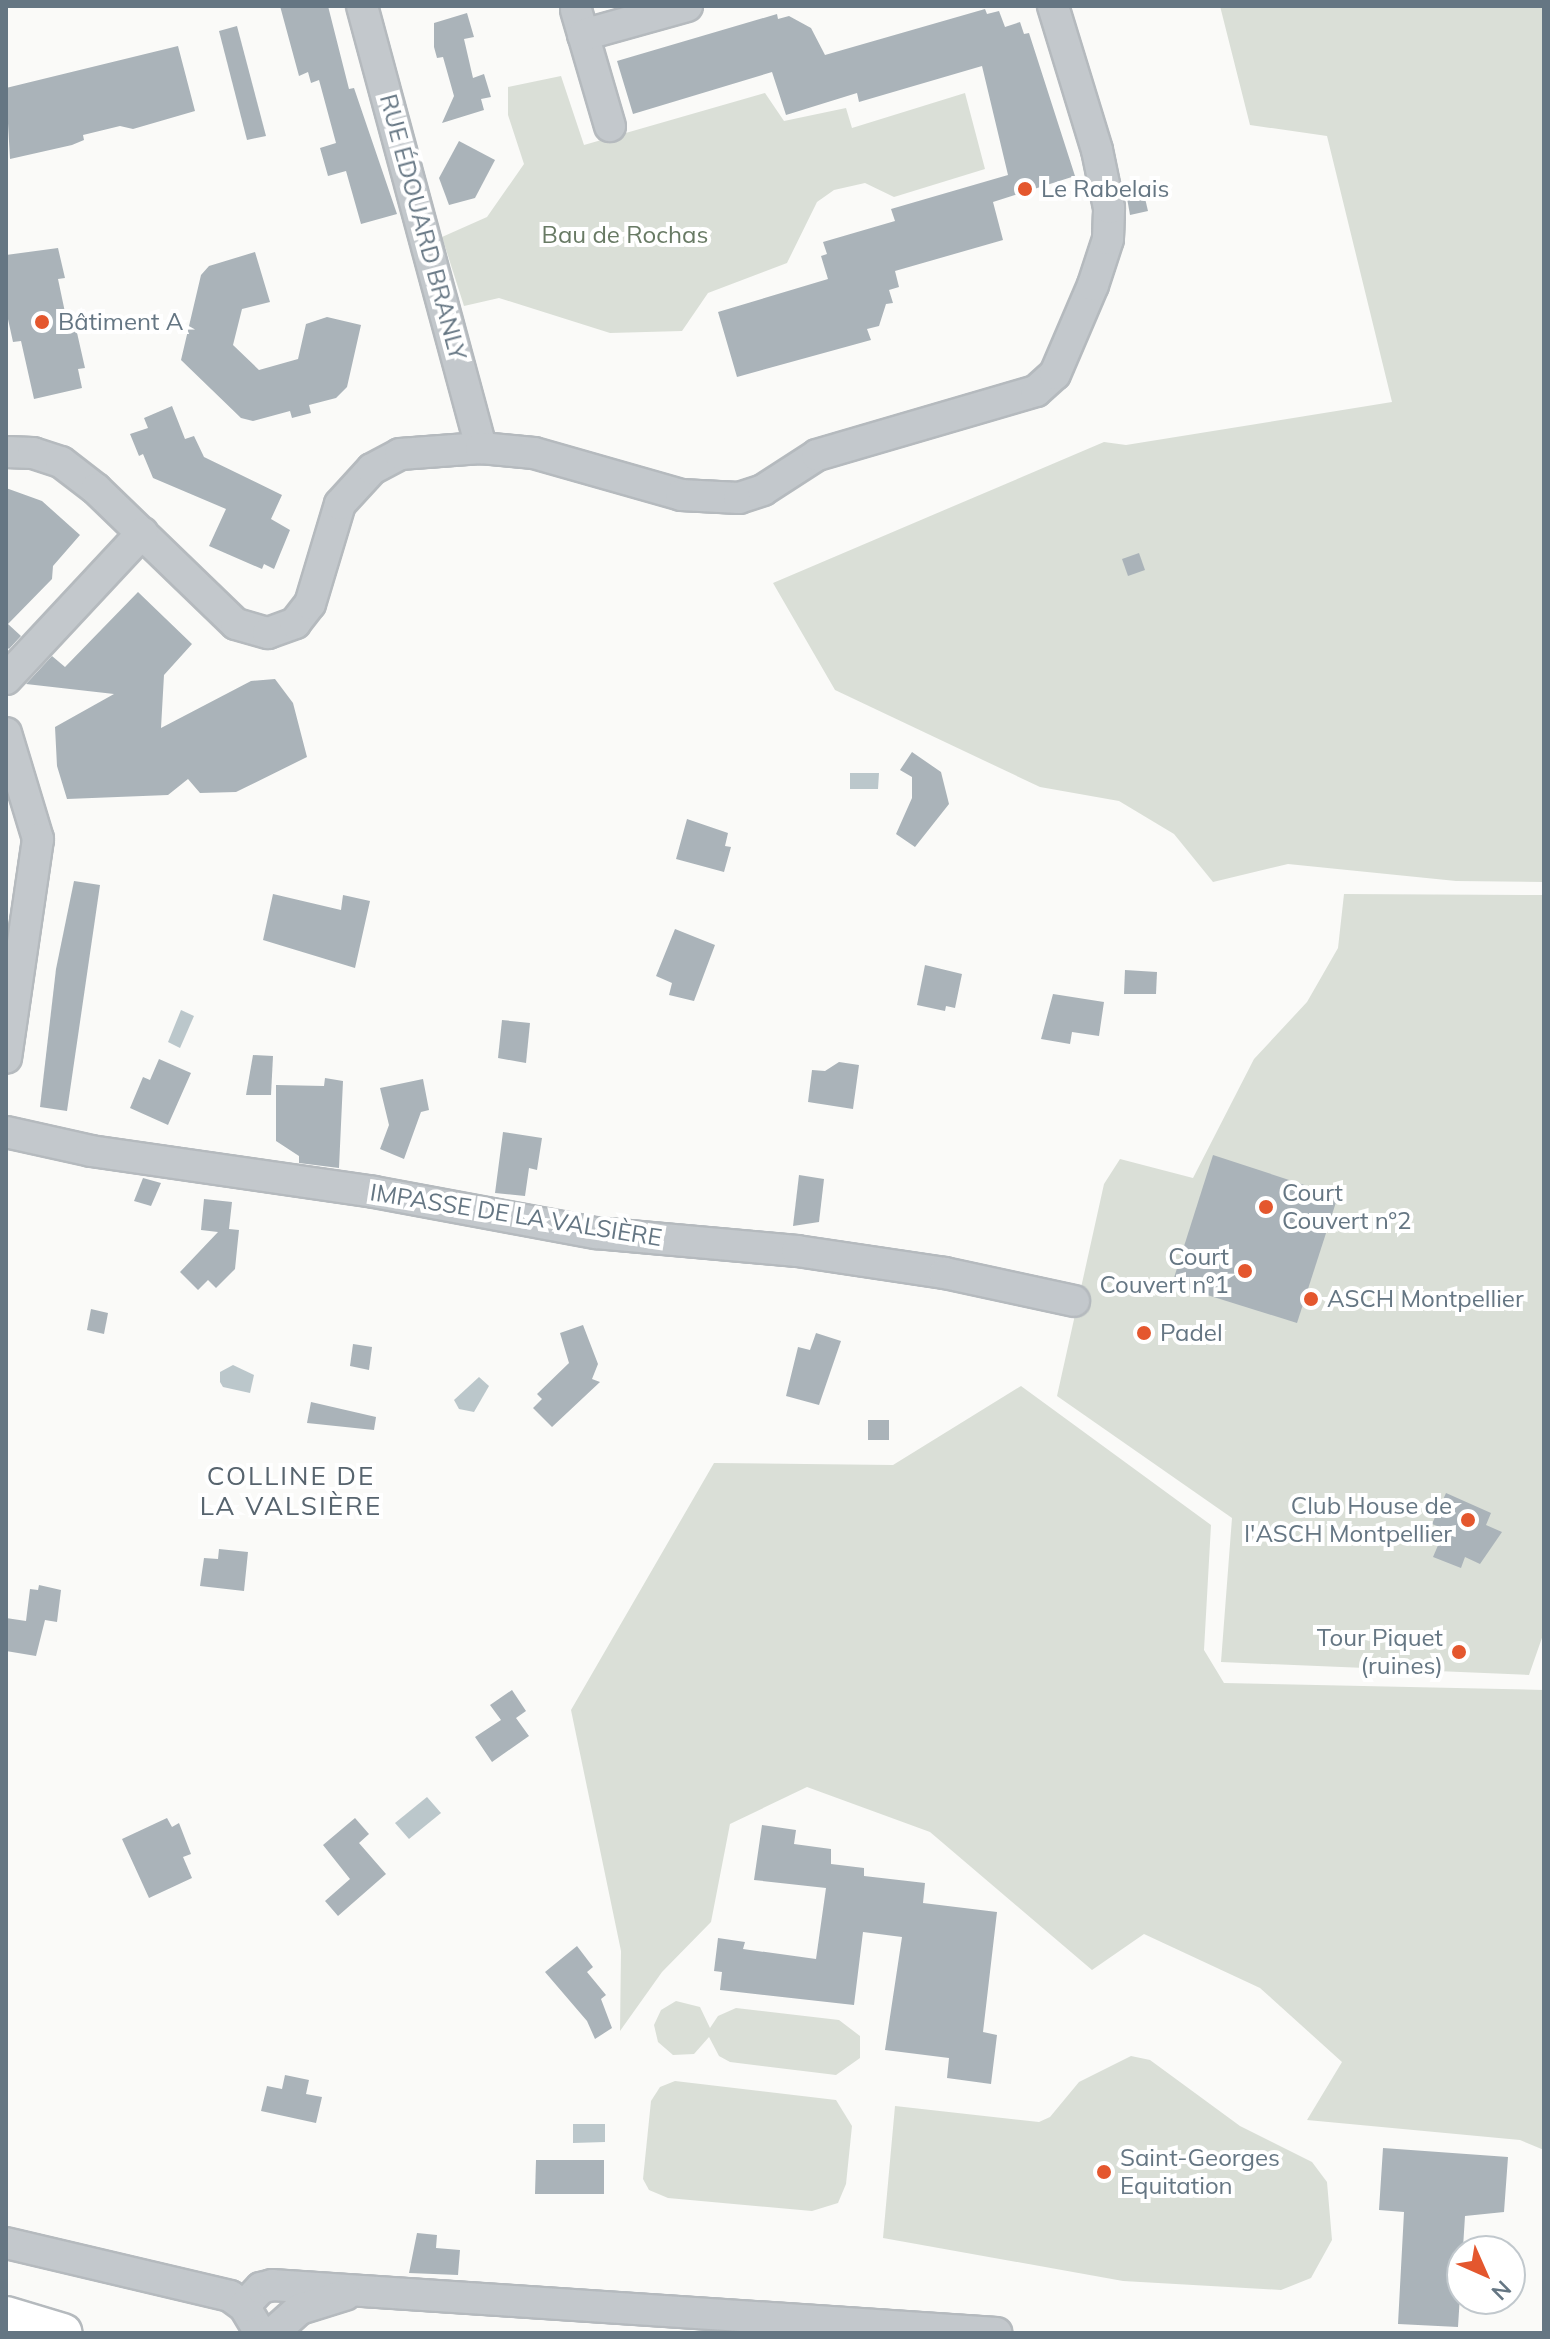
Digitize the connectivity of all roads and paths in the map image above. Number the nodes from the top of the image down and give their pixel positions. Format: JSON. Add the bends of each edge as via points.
{"nodes":[{"id":1,"x":362,"y":6,"type":"edge"},
{"id":2,"x":687,"y":6,"type":"edge"},
{"id":3,"x":1053,"y":6,"type":"edge"},
{"id":4,"x":610,"y":126,"type":"dead end"},
{"id":5,"x":481,"y":448,"type":"junction"},
{"id":6,"x":6,"y":452,"type":"edge"},
{"id":7,"x":142,"y":533,"type":"junction"},
{"id":8,"x":6,"y":679,"type":"edge"},
{"id":9,"x":6,"y":733,"type":"edge"},
{"id":10,"x":13,"y":977,"type":"edge"},
{"id":11,"x":6,"y":1058,"type":"edge"},
{"id":12,"x":6,"y":1132,"type":"edge"},
{"id":13,"x":1074,"y":1301,"type":"dead end"},
{"id":14,"x":6,"y":2243,"type":"edge"},
{"id":15,"x":354,"y":2293,"type":"junction"},
{"id":16,"x":6,"y":2316,"type":"edge"},
{"id":17,"x":263,"y":2321,"type":"edge"},
{"id":18,"x":63,"y":2333,"type":"edge"},
{"id":19,"x":996,"y":2333,"type":"edge"}],
"edges":[{"from":1,"to":5,"type":"street","name":"RUE ÉDOUARD BRANLY"},
{"from":2,"to":4,"type":"street","via":[[580,22]]},
{"from":3,"to":5,"type":"street","via":[[1109,208],[1108,239],[1093,285],[1047,384],[817,455],[763,490],[739,498],[681,495],[567,459]]},
{"from":5,"to":7,"type":"street","via":[[400,454],[372,469],[340,504],[310,604],[295,623],[268,633],[236,624]]},
{"from":6,"to":7,"type":"street","via":[[61,462]]},
{"from":7,"to":8,"type":"street"},
{"from":9,"to":10,"type":"street","via":[[38,839]]},
{"from":10,"to":11,"type":"street"},
{"from":12,"to":13,"type":"street","name":"IMPASSE DE LA VALSIÈRE","via":[[91,1151],[374,1192],[596,1233],[797,1251],[945,1273]]},
{"from":14,"to":17,"type":"street","via":[[230,2296]]},
{"from":15,"to":17,"type":"street"},
{"from":15,"to":17,"type":"street","via":[[261,2288]]},
{"from":15,"to":19,"type":"street"},
{"from":16,"to":18,"type":"main road"}]}
